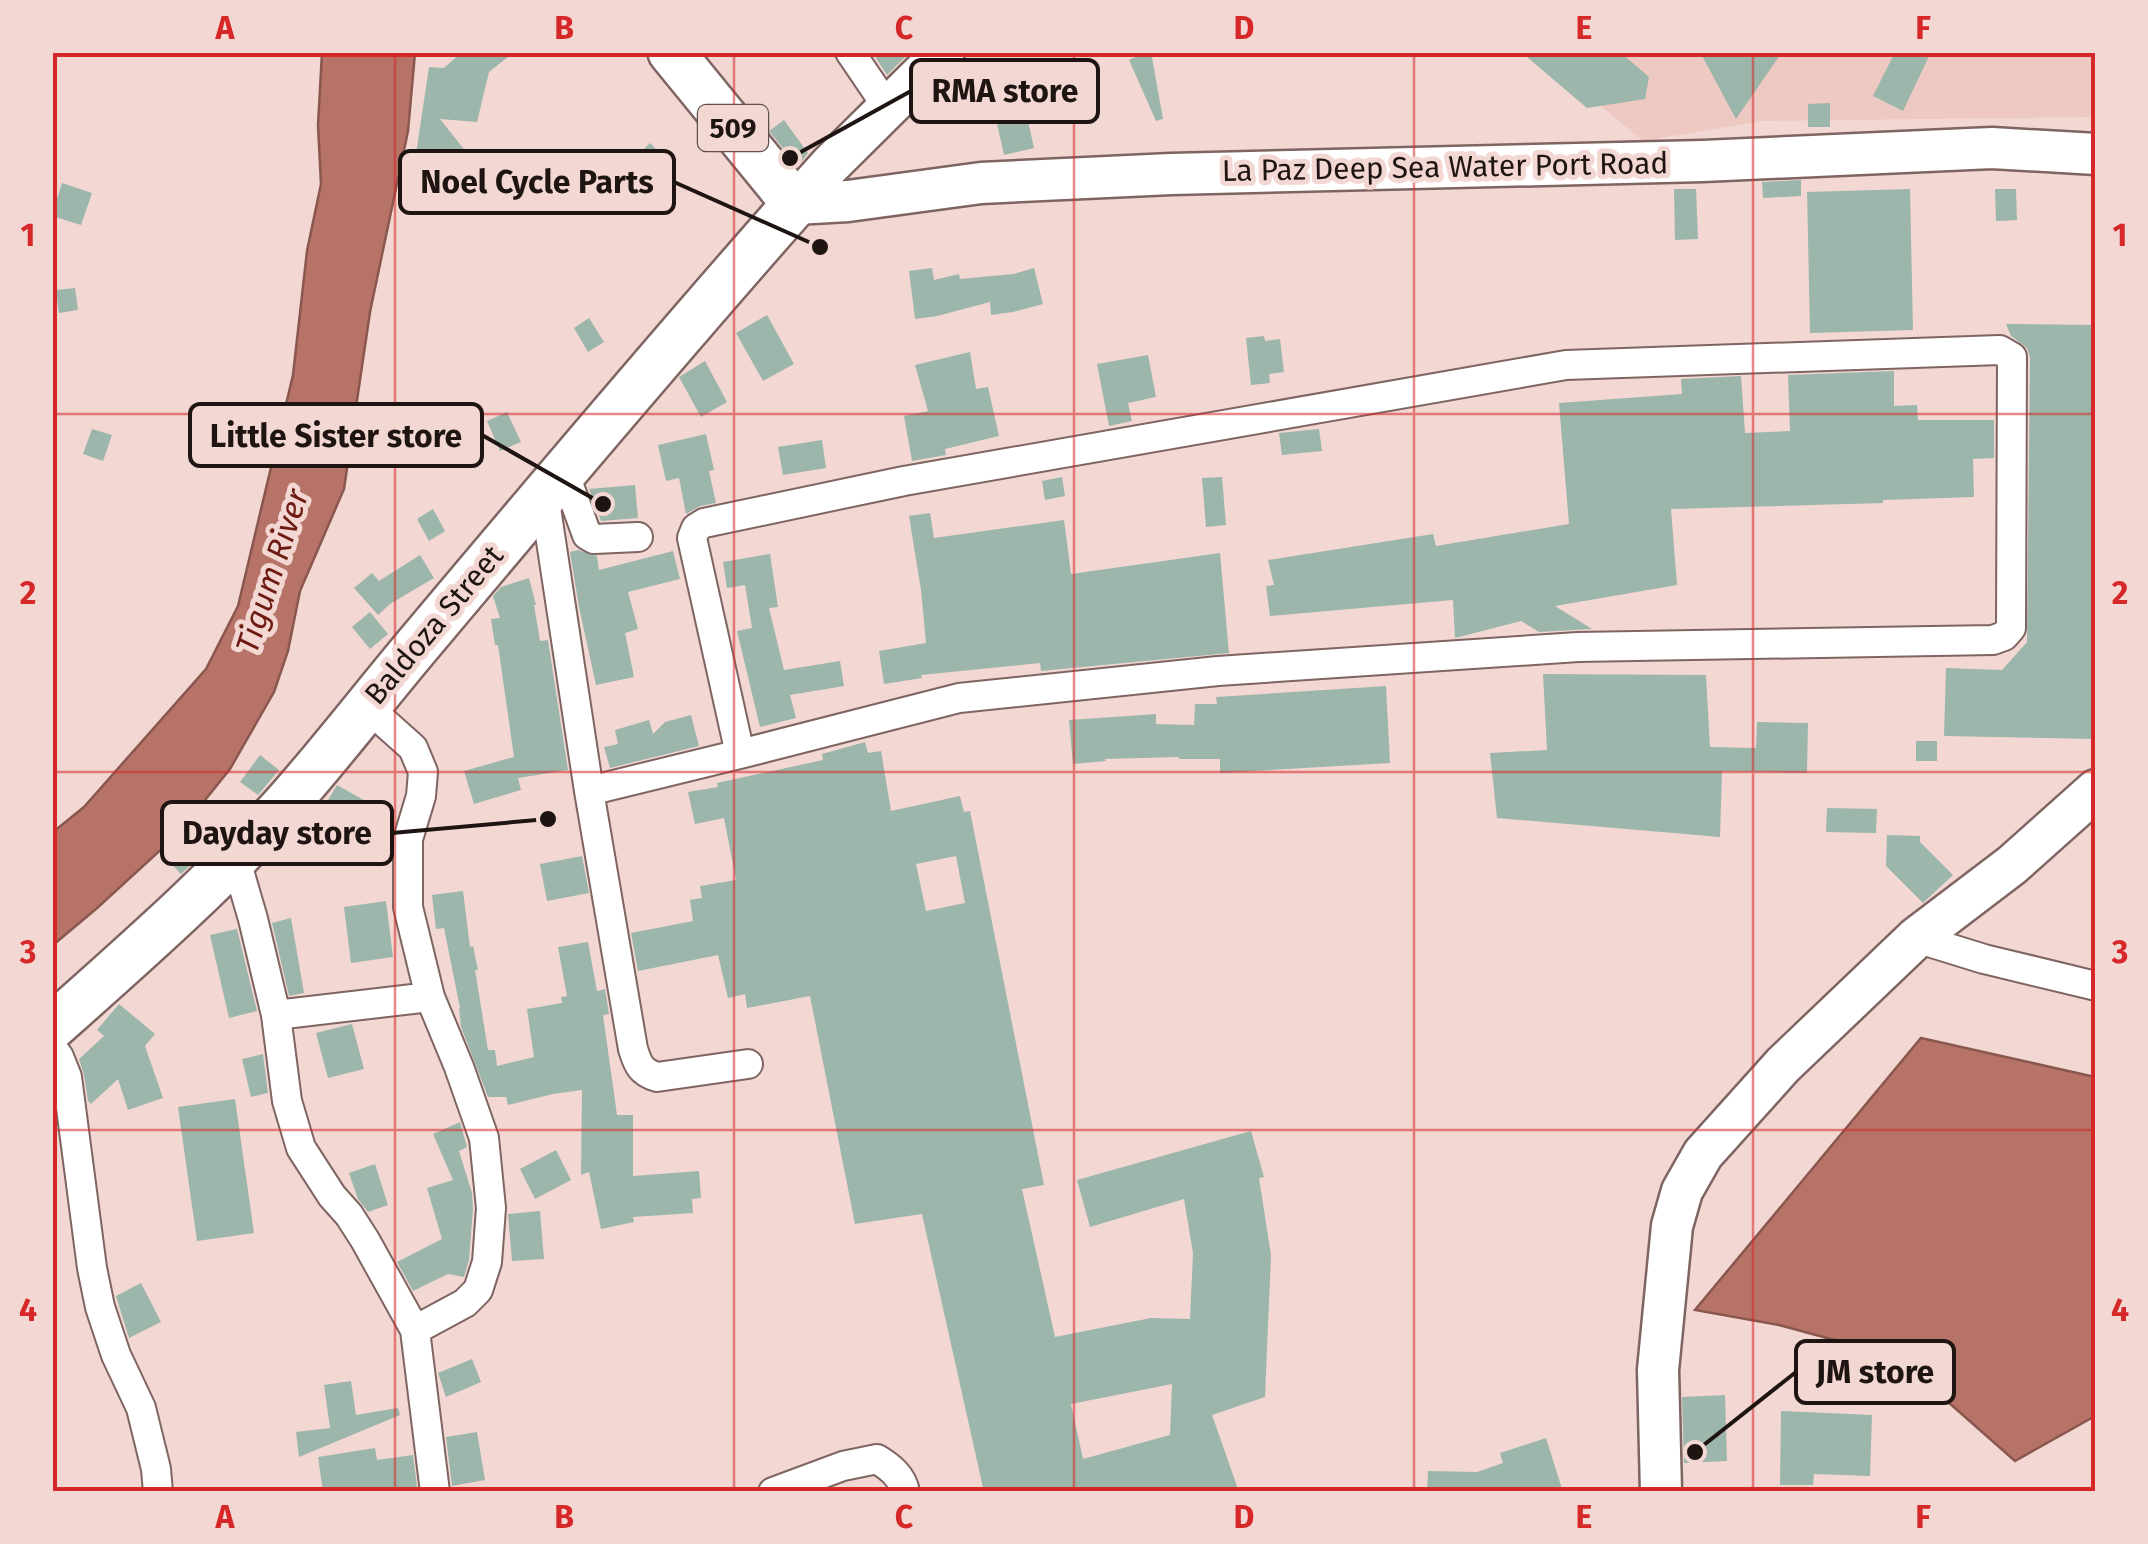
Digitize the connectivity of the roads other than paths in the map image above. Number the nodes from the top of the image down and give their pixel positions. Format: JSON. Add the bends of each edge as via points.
{"nodes":[{"id":1,"x":671,"y":52,"type":"edge"},
{"id":2,"x":850,"y":52,"type":"edge"},
{"id":3,"x":944,"y":52,"type":"edge"},
{"id":4,"x":888,"y":108,"type":"junction"},
{"id":5,"x":859,"y":137,"type":"junction"},
{"id":6,"x":2096,"y":154,"type":"edge"},
{"id":7,"x":881,"y":197,"type":"junction"},
{"id":8,"x":796,"y":204,"type":"junction"},
{"id":9,"x":554,"y":483,"type":"junction"},
{"id":10,"x":638,"y":537,"type":"dead end"},
{"id":11,"x":366,"y":706,"type":"junction"},
{"id":12,"x":740,"y":754,"type":"junction"},
{"id":13,"x":590,"y":791,"type":"junction"},
{"id":14,"x":2094,"y":794,"type":"edge"},
{"id":15,"x":235,"y":857,"type":"junction"},
{"id":16,"x":1916,"y":938,"type":"junction"},
{"id":17,"x":2096,"y":986,"type":"edge"},
{"id":18,"x":430,"y":997,"type":"junction"},
{"id":19,"x":276,"y":1015,"type":"junction"},
{"id":20,"x":52,"y":1027,"type":"edge"},
{"id":21,"x":52,"y":1047,"type":"edge"},
{"id":22,"x":748,"y":1064,"type":"dead end"},
{"id":23,"x":415,"y":1330,"type":"junction"},
{"id":24,"x":158,"y":1492,"type":"edge"},
{"id":25,"x":436,"y":1492,"type":"edge"},
{"id":26,"x":773,"y":1492,"type":"edge"},
{"id":27,"x":905,"y":1492,"type":"edge"},
{"id":28,"x":1661,"y":1492,"type":"edge"}],
"edges":[{"from":1,"to":8,"type":"main road","number":"509"},
{"from":2,"to":4,"type":"street"},
{"from":3,"to":4,"type":"main road"},
{"from":4,"to":5,"type":"main road"},
{"from":5,"to":7,"type":"main road"},
{"from":5,"to":8,"type":"main road"},
{"from":6,"to":7,"type":"main road","name":"La Paz Deep Sea Water Port Road","via":[[1992,148],[1172,174],[981,183]]},
{"from":7,"to":8,"type":"main road","name":"La Paz Deep Sea Water Port Road"},
{"from":8,"to":9,"type":"main road","name":"Baldoza Street"},
{"from":9,"to":10,"type":"street","via":[[587,536]]},
{"from":9,"to":11,"type":"main road","name":"Baldoza Street"},
{"from":9,"to":13,"type":"street"},
{"from":11,"to":15,"type":"main road","name":"Baldoza Street"},
{"from":11,"to":18,"type":"street","via":[[413,748],[423,772],[408,839],[406,890]]},
{"from":12,"to":12,"type":"street","via":[[960,698],[1218,671],[1578,647],[1993,640],[2012,628],[2012,357],[2000,350],[1566,366],[904,481],[704,523],[692,538]]},
{"from":12,"to":13,"type":"street"},
{"from":13,"to":22,"type":"street","via":[[638,1066],[657,1078]]},
{"from":14,"to":16,"type":"main road"},
{"from":15,"to":19,"type":"street"},
{"from":15,"to":20,"type":"main road","name":"Baldoza Street"},
{"from":16,"to":17,"type":"street"},
{"from":16,"to":28,"type":"main road","via":[[1783,1065],[1703,1154],[1682,1192],[1672,1226],[1658,1370]]},
{"from":18,"to":19,"type":"street"},
{"from":18,"to":23,"type":"street","via":[[484,1138],[491,1208],[478,1290]]},
{"from":19,"to":23,"type":"street","via":[[287,1101],[301,1148],[365,1240]]},
{"from":21,"to":24,"type":"street","via":[[66,1077],[100,1307],[141,1408]]},
{"from":23,"to":25,"type":"street"},
{"from":26,"to":27,"type":"street","via":[[876,1459],[890,1466]]}]}
